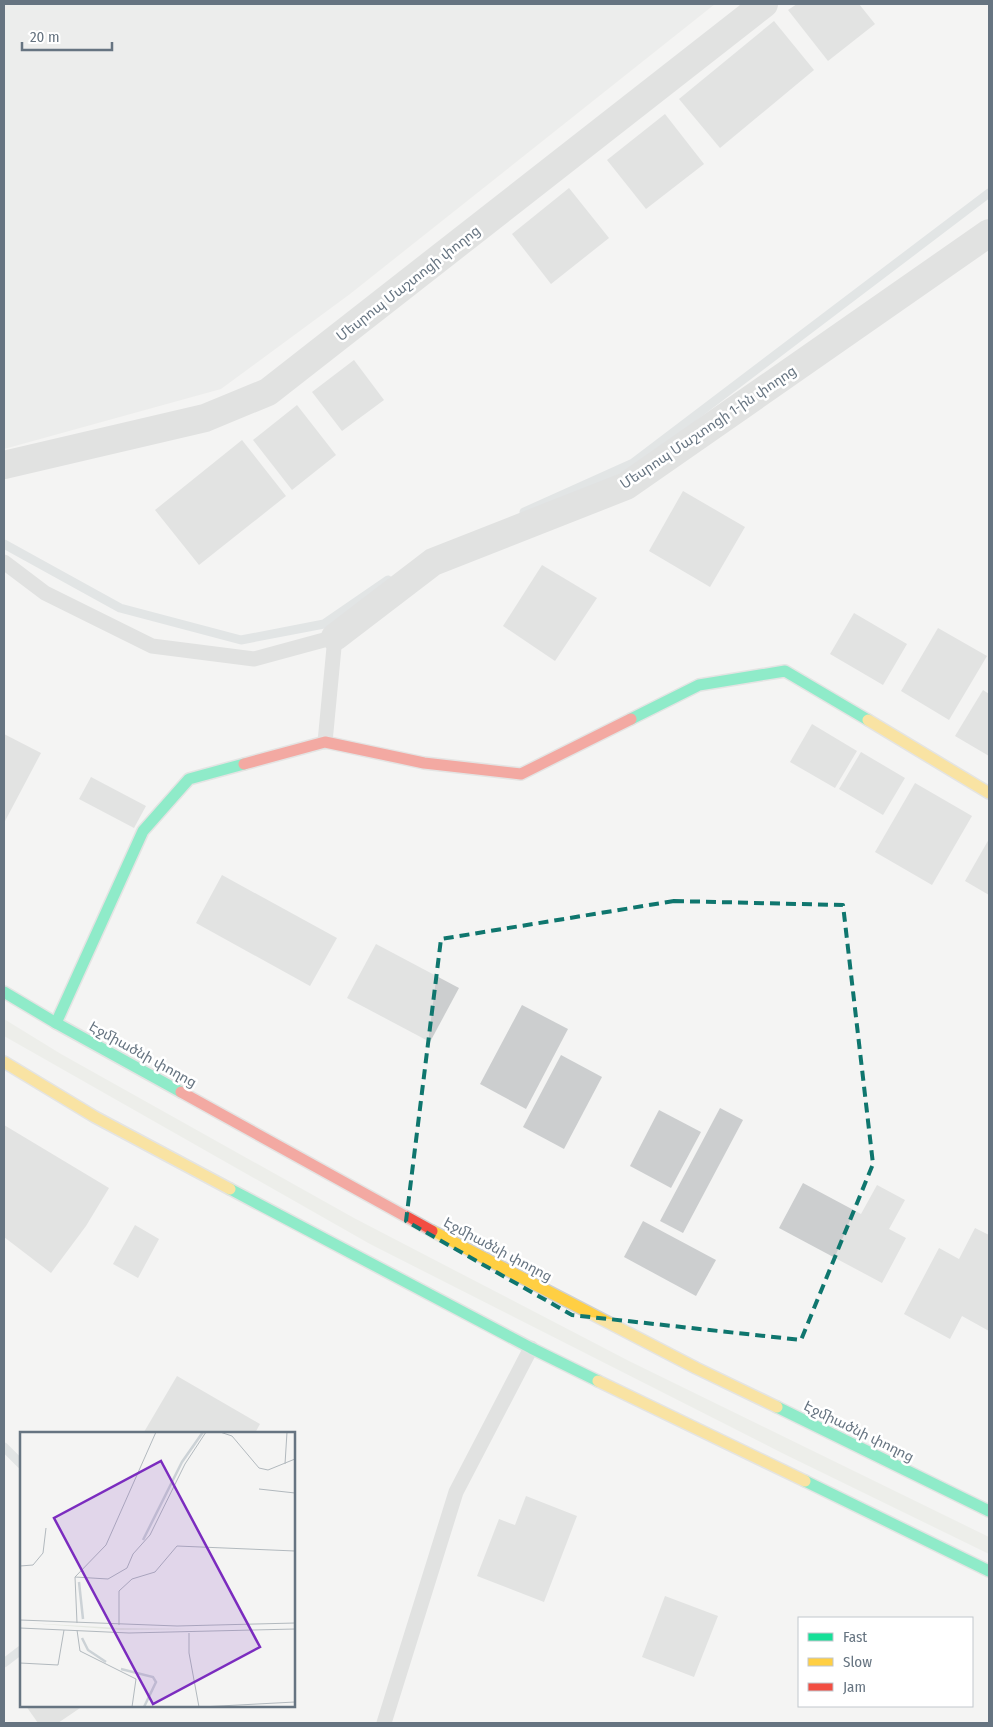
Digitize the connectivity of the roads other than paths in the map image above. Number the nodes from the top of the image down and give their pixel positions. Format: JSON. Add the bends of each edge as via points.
{"nodes":[{"id":1,"x":764,"y":4,"type":"edge"},
{"id":2,"x":989,"y":233,"type":"edge"},
{"id":3,"x":4,"y":466,"type":"edge"},
{"id":4,"x":4,"y":562,"type":"edge"},
{"id":5,"x":335,"y":637,"type":"junction"},
{"id":6,"x":325,"y":742,"type":"junction"},
{"id":7,"x":989,"y":793,"type":"edge"},
{"id":8,"x":4,"y":992,"type":"edge"},
{"id":9,"x":56,"y":1023,"type":"junction"},
{"id":10,"x":4,"y":1062,"type":"edge"},
{"id":11,"x":531,"y":1348,"type":"junction"},
{"id":12,"x":989,"y":1511,"type":"edge"},
{"id":13,"x":989,"y":1572,"type":"edge"},
{"id":14,"x":384,"y":1723,"type":"edge"}],
"edges":[{"from":1,"to":3,"type":"street","name":"Մեսրոպ Մաշտոցի փողոց","via":[[268,392],[205,418]]},
{"from":2,"to":5,"type":"street","name":"Մեսրոպ Մաշտոցի 1-ին փողոց","via":[[626,486],[433,562]]},
{"from":4,"to":5,"type":"lane","via":[[45,593],[152,646],[254,658]]},
{"from":5,"to":6,"type":"lane"},
{"from":6,"to":7,"type":"main road","via":[[424,764],[521,774],[699,685],[785,672]]},
{"from":6,"to":9,"type":"main road","via":[[188,779],[143,831]]},
{"from":8,"to":9,"type":"main road","name":"Էջմիածնի փողոց"},
{"from":9,"to":12,"type":"main road","name":"Էջմիածնի փողոց","via":[[472,1253],[696,1368]]},
{"from":10,"to":11,"type":"main road","via":[[95,1117]]},
{"from":11,"to":13,"type":"main road"},
{"from":11,"to":14,"type":"lane","via":[[456,1492]]}]}
